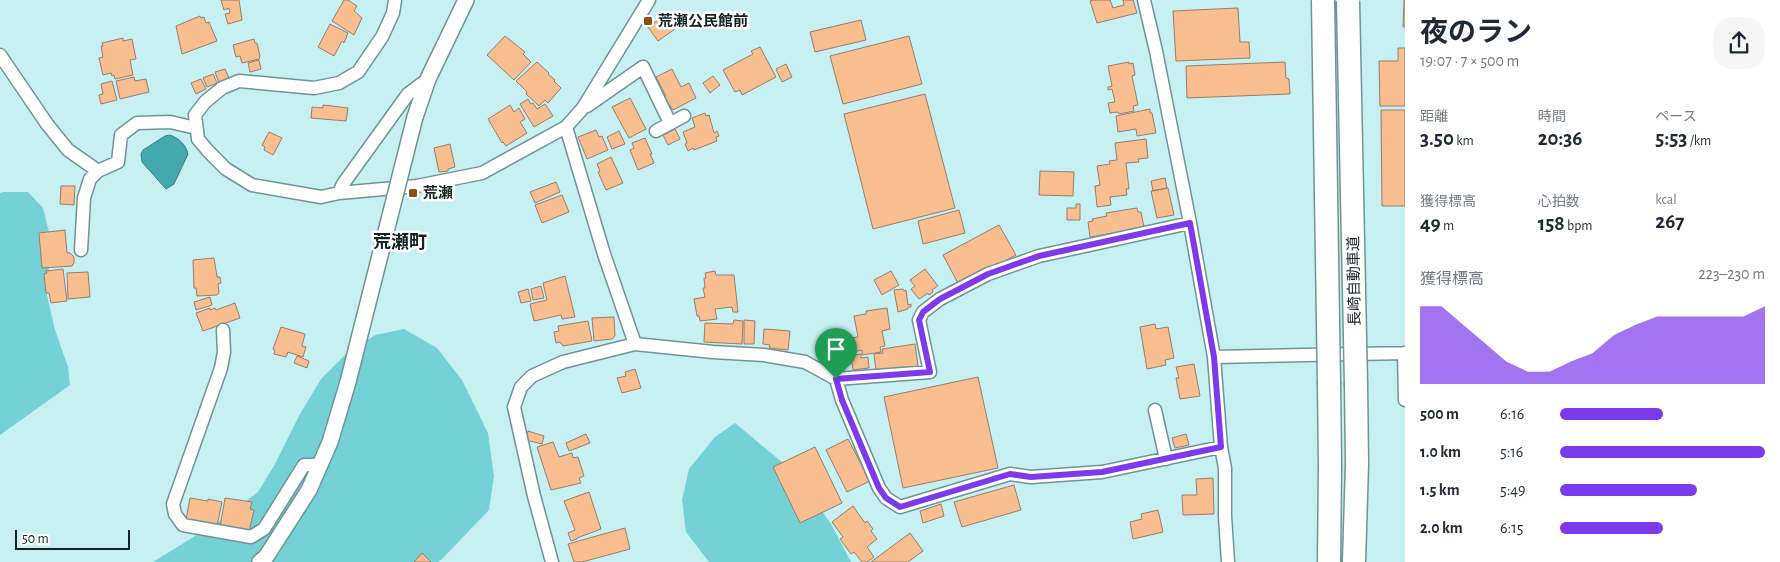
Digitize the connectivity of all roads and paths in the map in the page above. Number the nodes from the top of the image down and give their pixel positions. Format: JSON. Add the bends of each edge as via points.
{"nodes":[{"id":1,"x":395,"y":0,"type":"edge"},
{"id":2,"x":466,"y":0,"type":"edge"},
{"id":3,"x":649,"y":0,"type":"edge"},
{"id":4,"x":1144,"y":0,"type":"edge"},
{"id":5,"x":1323,"y":0,"type":"edge"},
{"id":6,"x":1348,"y":1,"type":"edge"},
{"id":7,"x":0,"y":55,"type":"edge"},
{"id":8,"x":428,"y":79,"type":"junction"},
{"id":9,"x":583,"y":108,"type":"junction"},
{"id":10,"x":684,"y":116,"type":"dead end"},
{"id":11,"x":670,"y":123,"type":"junction"},
{"id":12,"x":566,"y":127,"type":"junction"},
{"id":13,"x":196,"y":128,"type":"junction"},
{"id":14,"x":656,"y":131,"type":"dead end"},
{"id":15,"x":98,"y":171,"type":"junction"},
{"id":16,"x":339,"y":193,"type":"junction"},
{"id":17,"x":1190,"y":223,"type":"junction"},
{"id":18,"x":81,"y":250,"type":"dead end"},
{"id":19,"x":223,"y":330,"type":"dead end"},
{"id":20,"x":635,"y":344,"type":"junction"},
{"id":21,"x":1405,"y":353,"type":"edge"},
{"id":22,"x":1214,"y":357,"type":"junction"},
{"id":23,"x":836,"y":379,"type":"junction"},
{"id":24,"x":1405,"y":400,"type":"edge"},
{"id":25,"x":1155,"y":410,"type":"dead end"},
{"id":26,"x":1221,"y":447,"type":"junction"},
{"id":27,"x":1166,"y":459,"type":"junction"},
{"id":28,"x":320,"y":465,"type":"junction"},
{"id":29,"x":260,"y":562,"type":"edge"},
{"id":30,"x":552,"y":562,"type":"edge"},
{"id":31,"x":1228,"y":562,"type":"edge"},
{"id":32,"x":1329,"y":562,"type":"edge"},
{"id":33,"x":1354,"y":562,"type":"edge"}],
"edges":[{"from":1,"to":13,"type":"street","via":[[382,37],[358,72],[339,83],[314,88],[239,81],[222,88],[205,102],[195,115]]},
{"from":2,"to":8,"type":"street"},
{"from":3,"to":9,"type":"street"},
{"from":4,"to":17,"type":"street"},
{"from":5,"to":32,"type":"highway","name":"長崎自動車道","bridge":true},
{"from":6,"to":33,"type":"highway","name":"長崎自動車道","bridge":true,"via":[[1357,464]]},
{"from":7,"to":15,"type":"street","via":[[46,124],[68,150]]},
{"from":8,"to":16,"type":"street","via":[[408,94]]},
{"from":8,"to":28,"type":"street","bridge":true,"via":[[415,116],[348,382]]},
{"from":9,"to":11,"type":"street","via":[[643,67]]},
{"from":9,"to":12,"type":"street"},
{"from":10,"to":11,"type":"street"},
{"from":11,"to":14,"type":"street"},
{"from":12,"to":16,"type":"street","via":[[482,173],[417,186]]},
{"from":12,"to":20,"type":"street"},
{"from":13,"to":15,"type":"street","via":[[170,122],[137,123],[121,135],[118,162]]},
{"from":13,"to":16,"type":"street","via":[[198,139],[208,152],[226,169],[252,185],[321,197]]},
{"from":15,"to":18,"type":"street","via":[[90,179],[84,198]]},
{"from":17,"to":22,"type":"street"},
{"from":17,"to":23,"type":"street","via":[[1039,256],[988,274],[940,299],[923,312],[919,320],[930,372]]},
{"from":19,"to":28,"type":"street","via":[[221,368],[172,504],[175,514],[183,525],[251,537],[264,529],[304,465]]},
{"from":20,"to":23,"type":"street","via":[[764,355],[805,362]]},
{"from":20,"to":30,"type":"street","via":[[563,362],[532,376],[521,387],[514,406]]},
{"from":21,"to":22,"type":"street"},
{"from":21,"to":24,"type":"street"},
{"from":22,"to":26,"type":"street"},
{"from":23,"to":27,"type":"street","via":[[879,488],[886,498],[900,507],[1010,474],[1031,477],[1102,472]]},
{"from":25,"to":27,"type":"street"},
{"from":26,"to":27,"type":"street"},
{"from":26,"to":31,"type":"street","via":[[1225,468]]},
{"from":28,"to":29,"type":"street","via":[[309,490]]}]}
